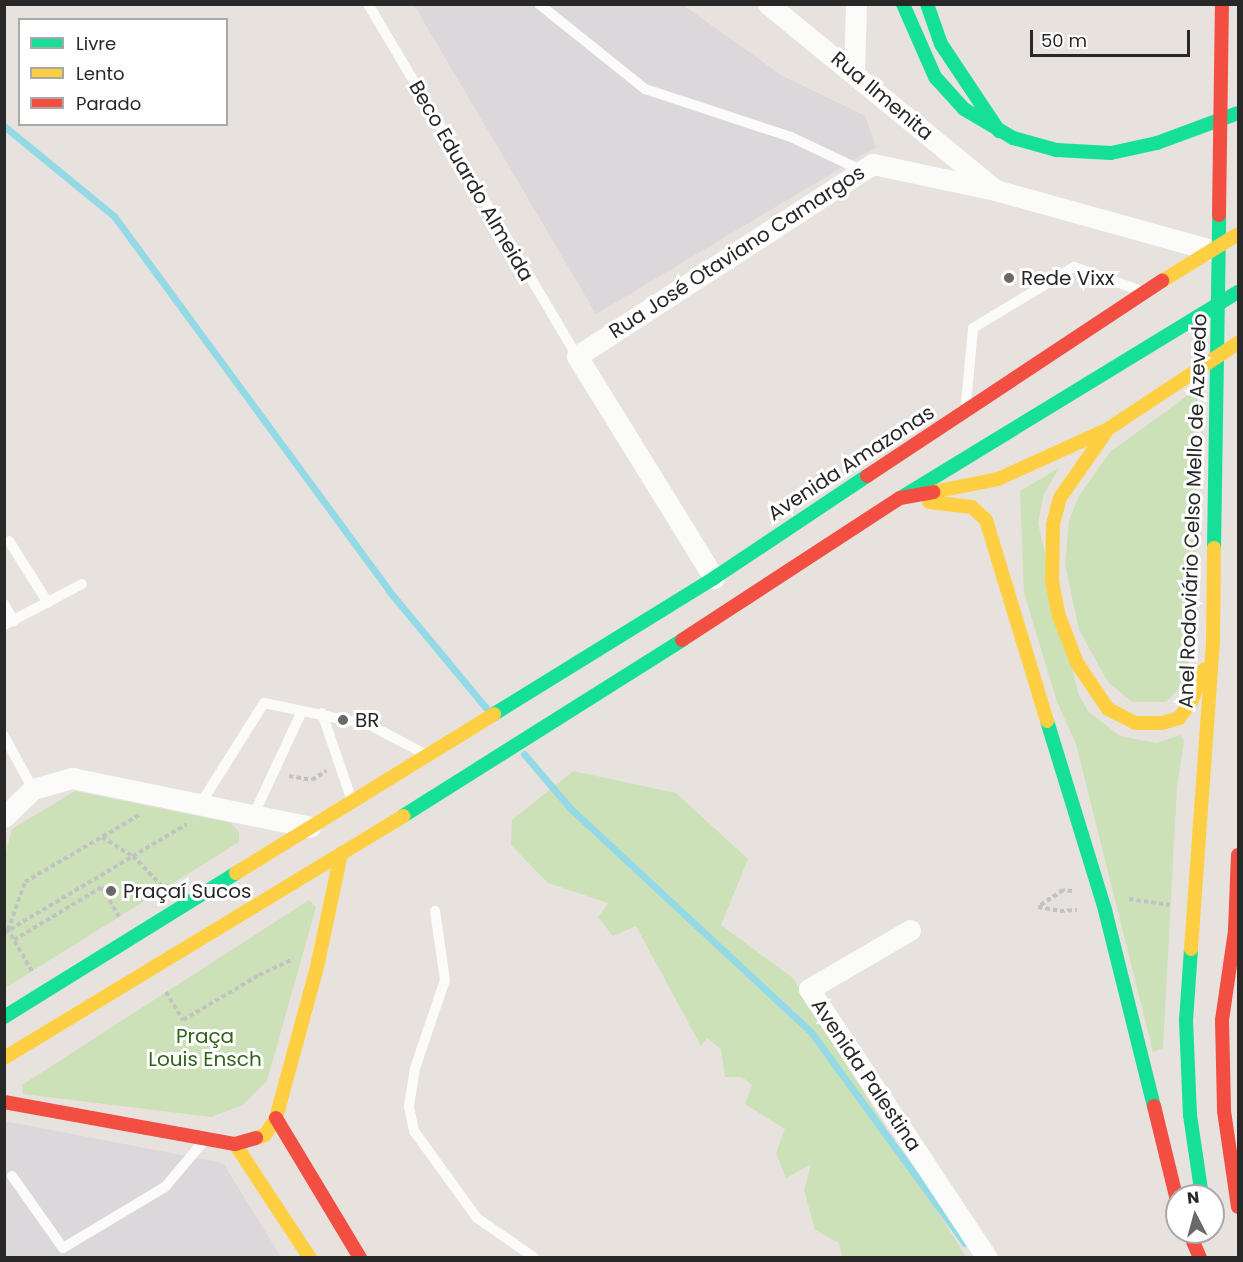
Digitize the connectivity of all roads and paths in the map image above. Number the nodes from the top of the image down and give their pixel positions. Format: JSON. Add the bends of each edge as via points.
{"nodes":[{"id":1,"x":368,"y":4,"type":"edge"},
{"id":2,"x":539,"y":4,"type":"edge"},
{"id":3,"x":768,"y":4,"type":"edge"},
{"id":4,"x":856,"y":4,"type":"edge"},
{"id":5,"x":903,"y":4,"type":"edge"},
{"id":6,"x":927,"y":4,"type":"edge"},
{"id":7,"x":1222,"y":4,"type":"edge"},
{"id":8,"x":854,"y":72,"type":"junction"},
{"id":9,"x":1239,"y":113,"type":"edge"},
{"id":10,"x":999,"y":131,"type":"junction"},
{"id":11,"x":863,"y":171,"type":"junction"},
{"id":12,"x":995,"y":190,"type":"junction"},
{"id":13,"x":1146,"y":230,"type":"junction"},
{"id":14,"x":1239,"y":234,"type":"edge"},
{"id":15,"x":1212,"y":250,"type":"junction"},
{"id":16,"x":1153,"y":287,"type":"junction"},
{"id":17,"x":1239,"y":292,"type":"edge"},
{"id":18,"x":1239,"y":343,"type":"edge"},
{"id":19,"x":577,"y":356,"type":"junction"},
{"id":20,"x":966,"y":411,"type":"junction"},
{"id":21,"x":1108,"y":429,"type":"junction"},
{"id":22,"x":900,"y":498,"type":"junction"},
{"id":23,"x":9,"y":542,"type":"dead end"},
{"id":24,"x":714,"y":578,"type":"junction"},
{"id":25,"x":82,"y":584,"type":"dead end"},
{"id":26,"x":48,"y":603,"type":"junction"},
{"id":27,"x":4,"y":604,"type":"edge"},
{"id":28,"x":9,"y":623,"type":"edge"},
{"id":29,"x":1213,"y":642,"type":"junction"},
{"id":30,"x":301,"y":713,"type":"junction"},
{"id":31,"x":322,"y":713,"type":"junction"},
{"id":32,"x":4,"y":735,"type":"edge"},
{"id":33,"x":425,"y":754,"type":"junction"},
{"id":34,"x":339,"y":764,"type":"junction"},
{"id":35,"x":274,"y":770,"type":"junction"},
{"id":36,"x":33,"y":789,"type":"junction"},
{"id":37,"x":170,"y":796,"type":"junction"},
{"id":38,"x":352,"y":801,"type":"junction"},
{"id":39,"x":208,"y":805,"type":"junction"},
{"id":40,"x":254,"y":814,"type":"junction"},
{"id":41,"x":4,"y":817,"type":"edge"},
{"id":42,"x":310,"y":827,"type":"junction"},
{"id":43,"x":102,"y":837,"type":"junction"},
{"id":44,"x":341,"y":854,"type":"junction"},
{"id":45,"x":1239,"y":855,"type":"edge"},
{"id":46,"x":133,"y":856,"type":"junction"},
{"id":47,"x":102,"y":887,"type":"dead end"},
{"id":48,"x":182,"y":905,"type":"junction"},
{"id":49,"x":435,"y":911,"type":"dead end"},
{"id":50,"x":1239,"y":913,"type":"edge"},
{"id":51,"x":910,"y":930,"type":"dead end"},
{"id":52,"x":1235,"y":931,"type":"junction"},
{"id":53,"x":6,"y":932,"type":"edge"},
{"id":54,"x":14,"y":940,"type":"junction"},
{"id":55,"x":322,"y":946,"type":"junction"},
{"id":56,"x":44,"y":992,"type":"junction"},
{"id":57,"x":4,"y":1017,"type":"edge"},
{"id":58,"x":183,"y":1020,"type":"dead end"},
{"id":59,"x":4,"y":1058,"type":"edge"},
{"id":60,"x":4,"y":1102,"type":"edge"},
{"id":61,"x":276,"y":1118,"type":"junction"},
{"id":62,"x":205,"y":1139,"type":"junction"},
{"id":63,"x":235,"y":1144,"type":"junction"},
{"id":64,"x":12,"y":1176,"type":"dead end"},
{"id":65,"x":1173,"y":1184,"type":"edge"},
{"id":66,"x":1200,"y":1184,"type":"edge"},
{"id":67,"x":1239,"y":1208,"type":"edge"},
{"id":68,"x":310,"y":1257,"type":"edge"},
{"id":69,"x":360,"y":1257,"type":"edge"},
{"id":70,"x":536,"y":1257,"type":"edge"},
{"id":71,"x":987,"y":1257,"type":"edge"}],
"edges":[{"from":1,"to":19,"type":"lane","name":"Beco Eduardo Almeida"},
{"from":2,"to":11,"type":"lane","via":[[645,89],[791,137]]},
{"from":3,"to":8,"type":"street","name":"Rua Ilmenita"},
{"from":4,"to":8,"type":"street"},
{"from":5,"to":10,"type":"main road","via":[[935,77],[964,109]]},
{"from":6,"to":10,"type":"main road","via":[[945,53]]},
{"from":7,"to":29,"type":"main road","name":"Anel Rodoviário Celso Mello de Azevedo"},
{"from":8,"to":12,"type":"street","name":"Rua Ilmenita"},
{"from":9,"to":10,"type":"main road","via":[[1157,143],[1111,153],[1057,150]]},
{"from":11,"to":12,"type":"street","name":"Rua José Otaviano Camargos","via":[[873,164]]},
{"from":11,"to":19,"type":"street","name":"Rua José Otaviano Camargos"},
{"from":12,"to":13,"type":"street","name":"Rua José Otaviano Camargos"},
{"from":13,"to":15,"type":"street","name":"Rua José Otaviano Camargos"},
{"from":13,"to":16,"type":"street","via":[[1164,250],[1168,262]]},
{"from":14,"to":15,"type":"main road","name":"Avenida Amazonas"},
{"from":15,"to":16,"type":"main road","name":"Avenida Amazonas"},
{"from":16,"to":20,"type":"main road","name":"Avenida Amazonas"},
{"from":16,"to":20,"type":"lane","via":[[1074,267],[973,328]]},
{"from":17,"to":22,"type":"main road"},
{"from":18,"to":21,"type":"main road"},
{"from":19,"to":24,"type":"street"},
{"from":20,"to":24,"type":"main road","name":"Avenida Amazonas"},
{"from":21,"to":22,"type":"main road","via":[[998,479]]},
{"from":21,"to":29,"type":"main road","via":[[1060,498],[1053,525],[1052,581],[1059,616],[1077,663],[1108,709],[1135,723],[1162,723],[1179,718],[1191,702]]},
{"from":22,"to":44,"type":"main road","via":[[507,753]]},
{"from":22,"to":65,"type":"main road","via":[[972,507],[986,520],[1105,910]]},
{"from":23,"to":26,"type":"lane"},
{"from":24,"to":33,"type":"main road","name":"Avenida Amazonas"},
{"from":25,"to":26,"type":"lane"},
{"from":26,"to":28,"type":"lane"},
{"from":27,"to":28,"type":"lane"},
{"from":29,"to":66,"type":"main road","name":"Anel Rodoviário Celso Mello de Azevedo","via":[[1186,1020],[1190,1115]]},
{"from":30,"to":31,"type":"lane"},
{"from":30,"to":35,"type":"lane"},
{"from":30,"to":39,"type":"lane","via":[[264,703]]},
{"from":31,"to":33,"type":"lane","via":[[370,725]]},
{"from":31,"to":34,"type":"lane"},
{"from":32,"to":36,"type":"lane"},
{"from":33,"to":38,"type":"main road","name":"Avenida Amazonas"},
{"from":34,"to":35,"type":"path","via":[[312,780]]},
{"from":34,"to":38,"type":"lane"},
{"from":35,"to":40,"type":"lane"},
{"from":36,"to":37,"type":"street","via":[[72,778]]},
{"from":36,"to":41,"type":"street"},
{"from":37,"to":39,"type":"street"},
{"from":37,"to":43,"type":"path"},
{"from":38,"to":42,"type":"main road","name":"Avenida Amazonas"},
{"from":39,"to":40,"type":"street"},
{"from":39,"to":46,"type":"path"},
{"from":40,"to":42,"type":"street"},
{"from":42,"to":48,"type":"main road","name":"Avenida Amazonas"},
{"from":43,"to":46,"type":"path"},
{"from":43,"to":53,"type":"path","via":[[25,882]]},
{"from":44,"to":55,"type":"main road"},
{"from":44,"to":59,"type":"main road"},
{"from":45,"to":52,"type":"main road"},
{"from":46,"to":48,"type":"path"},
{"from":46,"to":53,"type":"path"},
{"from":47,"to":54,"type":"path"},
{"from":48,"to":56,"type":"main road","name":"Avenida Amazonas"},
{"from":49,"to":70,"type":"lane","via":[[445,980],[415,1068],[409,1107],[414,1131],[477,1218]]},
{"from":50,"to":52,"type":"main road"},
{"from":51,"to":71,"type":"street","name":"Avenida Palestina","via":[[809,989]]},
{"from":52,"to":67,"type":"main road","via":[[1222,1020],[1224,1111]]},
{"from":53,"to":54,"type":"path"},
{"from":54,"to":56,"type":"path"},
{"from":55,"to":58,"type":"path","via":[[258,975]]},
{"from":55,"to":61,"type":"main road"},
{"from":56,"to":57,"type":"main road","name":"Avenida Amazonas"},
{"from":60,"to":62,"type":"main road"},
{"from":61,"to":63,"type":"main road","via":[[265,1135]]},
{"from":61,"to":69,"type":"main road"},
{"from":62,"to":63,"type":"main road"},
{"from":62,"to":64,"type":"lane","via":[[165,1187],[63,1248]]},
{"from":63,"to":68,"type":"main road"}]}
